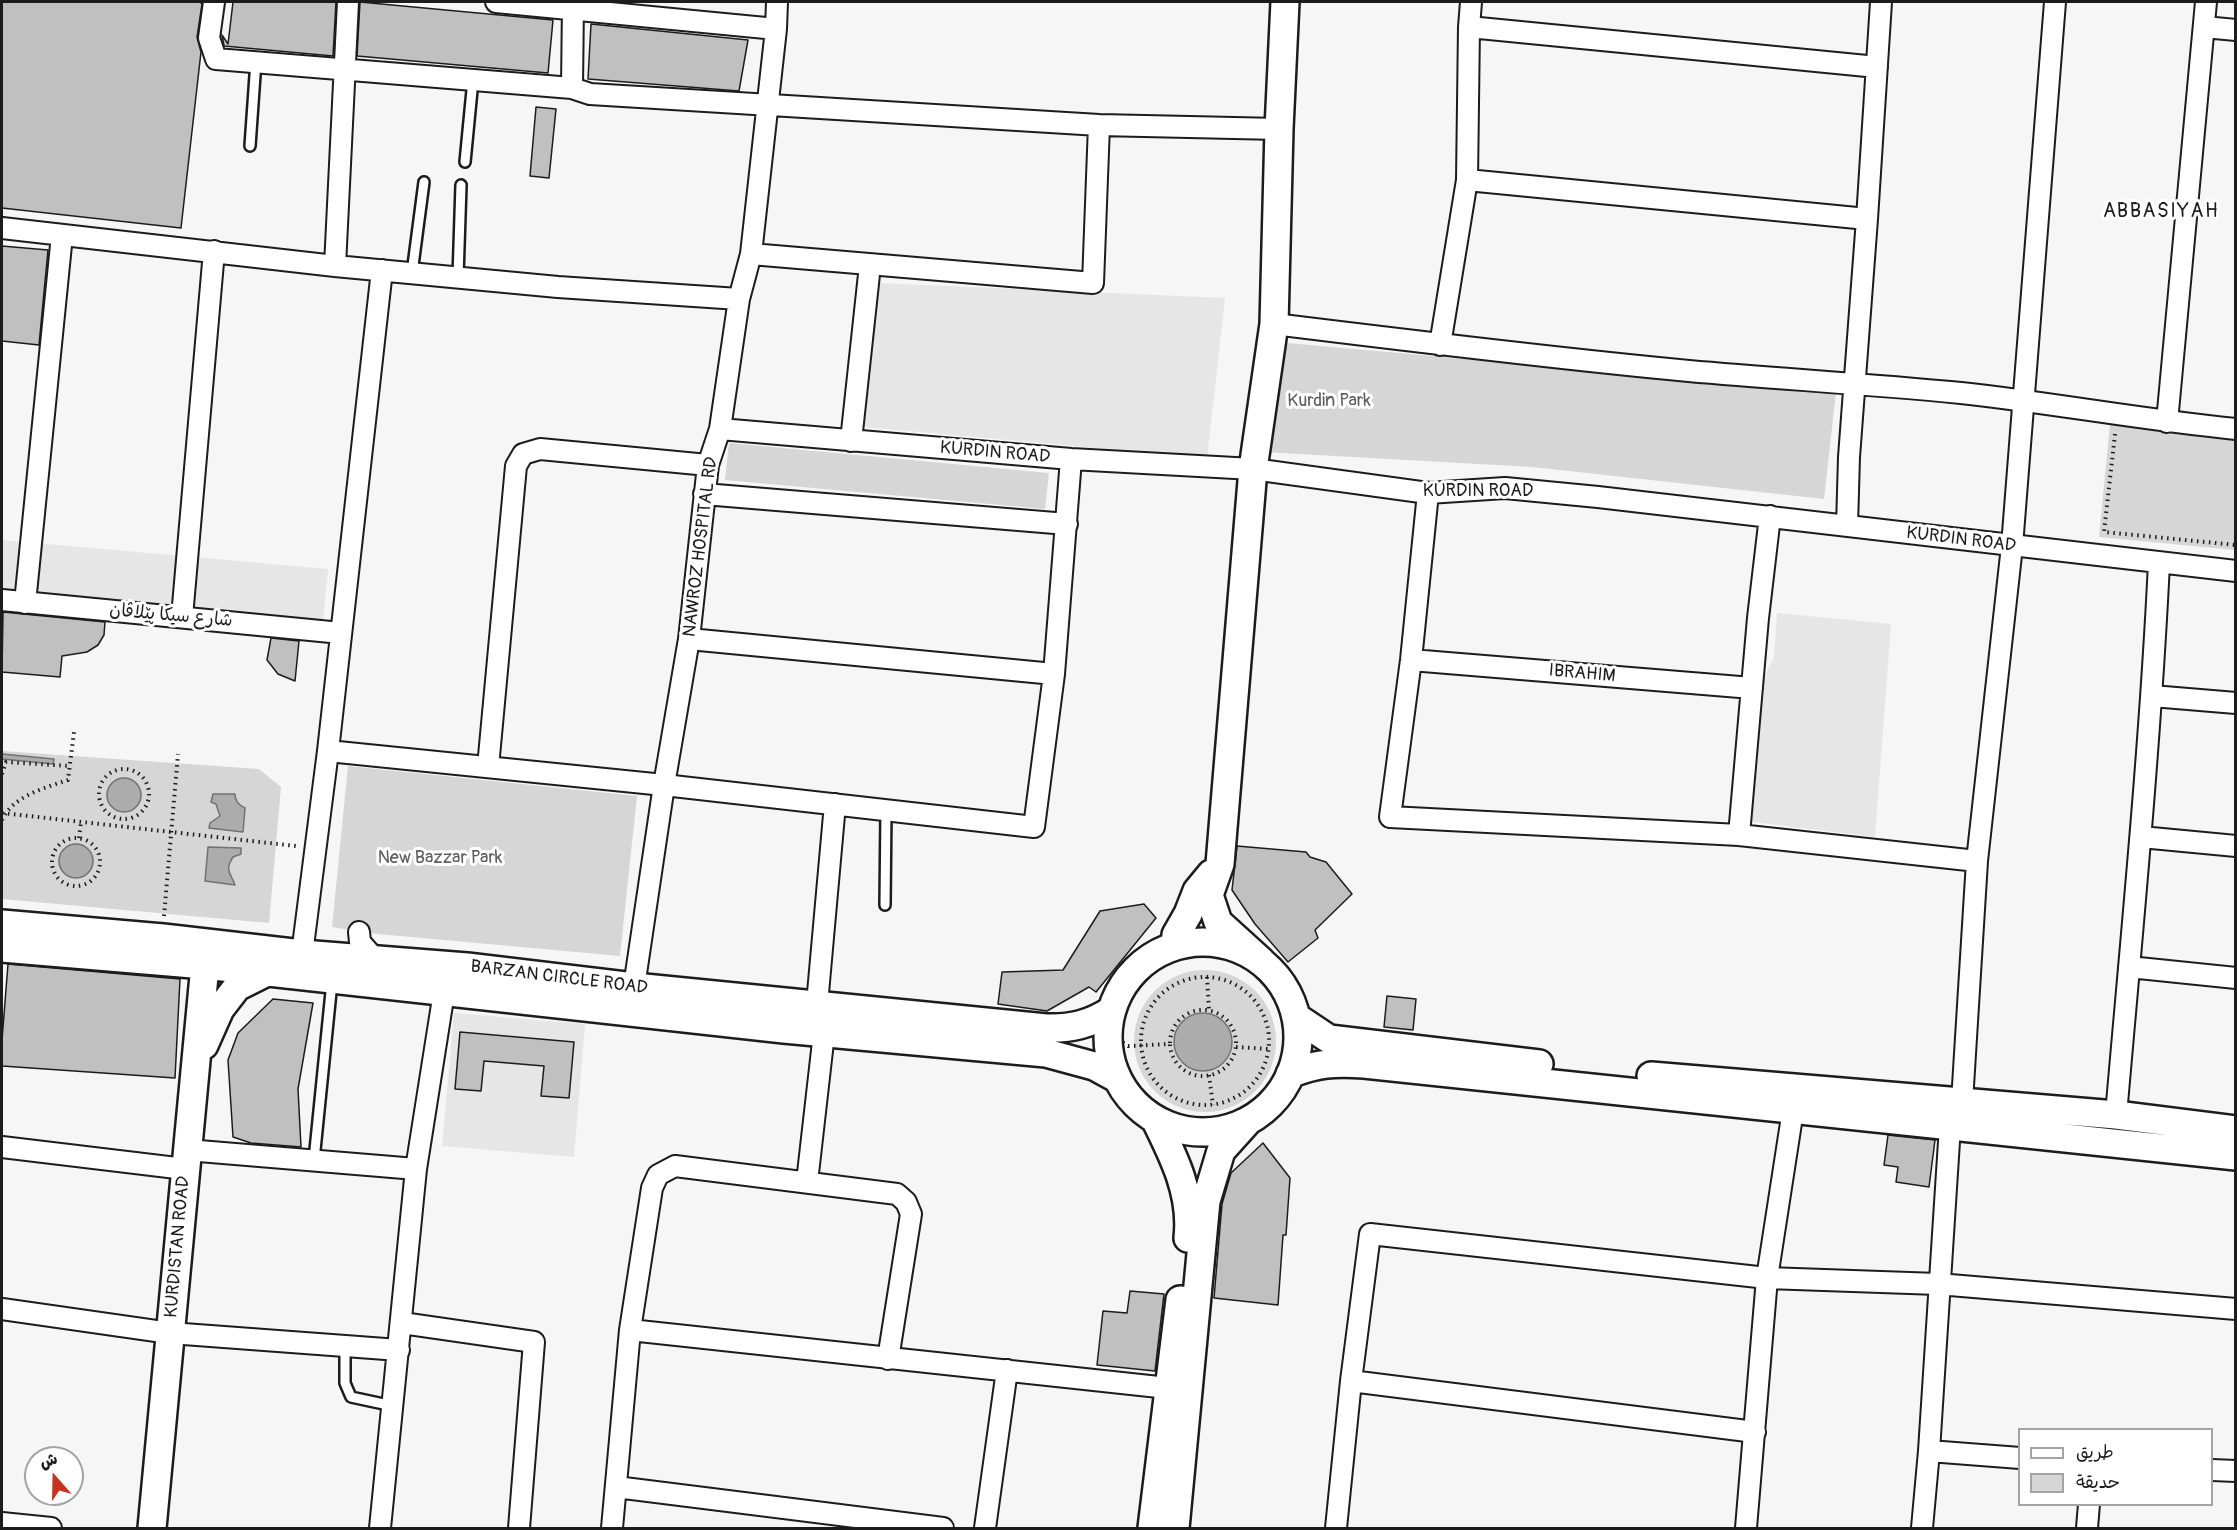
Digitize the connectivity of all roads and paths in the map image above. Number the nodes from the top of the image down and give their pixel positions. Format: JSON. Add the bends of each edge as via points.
{"nodes":[{"id":1,"x":214,"y":2,"type":"edge"},
{"id":2,"x":348,"y":2,"type":"edge"},
{"id":3,"x":496,"y":2,"type":"edge"},
{"id":4,"x":777,"y":2,"type":"edge"},
{"id":5,"x":1285,"y":2,"type":"edge"},
{"id":6,"x":1471,"y":2,"type":"edge"},
{"id":7,"x":1881,"y":2,"type":"edge"},
{"id":8,"x":2055,"y":2,"type":"edge"},
{"id":9,"x":2206,"y":2,"type":"edge"},
{"id":10,"x":573,"y":4,"type":"edge"},
{"id":11,"x":1469,"y":27,"type":"junction"},
{"id":12,"x":2204,"y":27,"type":"junction"},
{"id":13,"x":776,"y":28,"type":"junction"},
{"id":14,"x":2235,"y":30,"type":"edge"},
{"id":15,"x":256,"y":61,"type":"junction"},
{"id":16,"x":1877,"y":67,"type":"junction"},
{"id":17,"x":345,"y":69,"type":"junction"},
{"id":18,"x":472,"y":80,"type":"junction"},
{"id":19,"x":572,"y":88,"type":"junction"},
{"id":20,"x":767,"y":105,"type":"junction"},
{"id":21,"x":1099,"y":125,"type":"junction"},
{"id":22,"x":1279,"y":129,"type":"junction"},
{"id":23,"x":250,"y":146,"type":"dead end"},
{"id":24,"x":465,"y":162,"type":"dead end"},
{"id":25,"x":1467,"y":180,"type":"junction"},
{"id":26,"x":424,"y":182,"type":"dead end"},
{"id":27,"x":461,"y":185,"type":"dead end"},
{"id":28,"x":1867,"y":219,"type":"junction"},
{"id":29,"x":2,"y":228,"type":"edge"},
{"id":30,"x":62,"y":235,"type":"junction"},
{"id":31,"x":214,"y":251,"type":"junction"},
{"id":32,"x":751,"y":254,"type":"junction"},
{"id":33,"x":870,"y":265,"type":"junction"},
{"id":34,"x":335,"y":266,"type":"junction"},
{"id":35,"x":382,"y":270,"type":"junction"},
{"id":36,"x":412,"y":273,"type":"junction"},
{"id":37,"x":458,"y":277,"type":"junction"},
{"id":38,"x":739,"y":299,"type":"junction"},
{"id":39,"x":1274,"y":324,"type":"junction"},
{"id":40,"x":1440,"y":345,"type":"junction"},
{"id":41,"x":1854,"y":382,"type":"junction"},
{"id":42,"x":2022,"y":400,"type":"junction"},
{"id":43,"x":2167,"y":422,"type":"junction"},
{"id":44,"x":720,"y":429,"type":"junction"},
{"id":45,"x":2235,"y":429,"type":"edge"},
{"id":46,"x":2127,"y":435,"type":"dead end"},
{"id":47,"x":851,"y":441,"type":"junction"},
{"id":48,"x":1071,"y":459,"type":"junction"},
{"id":49,"x":708,"y":465,"type":"junction"},
{"id":50,"x":1252,"y":469,"type":"junction"},
{"id":51,"x":1428,"y":493,"type":"junction"},
{"id":52,"x":705,"y":494,"type":"junction"},
{"id":53,"x":1770,"y":516,"type":"junction"},
{"id":54,"x":1067,"y":524,"type":"junction"},
{"id":55,"x":1847,"y":526,"type":"junction"},
{"id":56,"x":2235,"y":545,"type":"edge"},
{"id":57,"x":2012,"y":546,"type":"junction"},
{"id":58,"x":2159,"y":564,"type":"junction"},
{"id":59,"x":2235,"y":571,"type":"edge"},
{"id":60,"x":2,"y":600,"type":"edge"},
{"id":61,"x":25,"y":603,"type":"junction"},
{"id":62,"x":182,"y":617,"type":"junction"},
{"id":63,"x":341,"y":633,"type":"junction"},
{"id":64,"x":690,"y":639,"type":"junction"},
{"id":65,"x":1411,"y":660,"type":"junction"},
{"id":66,"x":1054,"y":674,"type":"junction"},
{"id":67,"x":1752,"y":688,"type":"junction"},
{"id":68,"x":2152,"y":696,"type":"junction"},
{"id":69,"x":2235,"y":703,"type":"edge"},
{"id":70,"x":74,"y":732,"type":"dead end"},
{"id":71,"x":328,"y":752,"type":"junction"},
{"id":72,"x":178,"y":754,"type":"dead end"},
{"id":73,"x":4,"y":762,"type":"edge"},
{"id":74,"x":70,"y":766,"type":"junction"},
{"id":75,"x":488,"y":767,"type":"junction"},
{"id":76,"x":2,"y":774,"type":"edge"},
{"id":77,"x":664,"y":785,"type":"junction"},
{"id":78,"x":835,"y":804,"type":"junction"},
{"id":79,"x":886,"y":810,"type":"junction"},
{"id":80,"x":3,"y":813,"type":"edge"},
{"id":81,"x":119,"y":818,"type":"junction"},
{"id":82,"x":2,"y":820,"type":"edge"},
{"id":83,"x":81,"y":822,"type":"junction"},
{"id":84,"x":118,"y":826,"type":"junction"},
{"id":85,"x":170,"y":832,"type":"junction"},
{"id":86,"x":1739,"y":836,"type":"junction"},
{"id":87,"x":2141,"y":837,"type":"junction"},
{"id":88,"x":79,"y":838,"type":"junction"},
{"id":89,"x":2235,"y":846,"type":"edge"},
{"id":90,"x":315,"y":848,"type":"junction"},
{"id":91,"x":1977,"y":861,"type":"junction"},
{"id":92,"x":1220,"y":864,"type":"junction"},
{"id":93,"x":885,"y":905,"type":"dead end"},
{"id":94,"x":2,"y":924,"type":"edge"},
{"id":95,"x":359,"y":932,"type":"dead end"},
{"id":96,"x":163,"y":938,"type":"junction"},
{"id":97,"x":1175,"y":945,"type":"junction"},
{"id":98,"x":2,"y":948,"type":"edge"},
{"id":99,"x":302,"y":954,"type":"junction"},
{"id":100,"x":375,"y":959,"type":"junction"},
{"id":101,"x":1261,"y":961,"type":"junction"},
{"id":102,"x":205,"y":965,"type":"junction"},
{"id":103,"x":2129,"y":968,"type":"junction"},
{"id":104,"x":267,"y":972,"type":"junction"},
{"id":105,"x":1207,"y":977,"type":"junction"},
{"id":106,"x":2235,"y":978,"type":"edge"},
{"id":107,"x":333,"y":980,"type":"junction"},
{"id":108,"x":634,"y":987,"type":"junction"},
{"id":109,"x":444,"y":992,"type":"junction"},
{"id":110,"x":817,"y":1005,"type":"junction"},
{"id":111,"x":1209,"y":1010,"type":"junction"},
{"id":112,"x":1296,"y":1017,"type":"junction"},
{"id":113,"x":1109,"y":1021,"type":"junction"},
{"id":114,"x":824,"y":1033,"type":"junction"},
{"id":115,"x":1170,"y":1044,"type":"junction"},
{"id":116,"x":1142,"y":1046,"type":"junction"},
{"id":117,"x":1236,"y":1047,"type":"junction"},
{"id":118,"x":1269,"y":1049,"type":"junction"},
{"id":119,"x":195,"y":1065,"type":"junction"},
{"id":120,"x":1290,"y":1074,"type":"junction"},
{"id":121,"x":1209,"y":1075,"type":"junction"},
{"id":122,"x":1116,"y":1078,"type":"junction"},
{"id":123,"x":1962,"y":1102,"type":"junction"},
{"id":124,"x":1213,"y":1105,"type":"junction"},
{"id":125,"x":1793,"y":1110,"type":"junction"},
{"id":126,"x":2116,"y":1115,"type":"junction"},
{"id":127,"x":1155,"y":1119,"type":"junction"},
{"id":128,"x":1249,"y":1120,"type":"junction"},
{"id":129,"x":1950,"y":1126,"type":"junction"},
{"id":130,"x":2235,"y":1130,"type":"edge"},
{"id":131,"x":2,"y":1147,"type":"edge"},
{"id":132,"x":2235,"y":1156,"type":"edge"},
{"id":133,"x":186,"y":1159,"type":"junction"},
{"id":134,"x":314,"y":1160,"type":"junction"},
{"id":135,"x":416,"y":1169,"type":"junction"},
{"id":136,"x":807,"y":1182,"type":"junction"},
{"id":137,"x":1767,"y":1278,"type":"junction"},
{"id":138,"x":1938,"y":1284,"type":"junction"},
{"id":139,"x":2,"y":1309,"type":"edge"},
{"id":140,"x":2235,"y":1310,"type":"edge"},
{"id":141,"x":402,"y":1323,"type":"junction"},
{"id":142,"x":630,"y":1330,"type":"junction"},
{"id":143,"x":170,"y":1333,"type":"junction"},
{"id":144,"x":345,"y":1346,"type":"junction"},
{"id":145,"x":399,"y":1350,"type":"junction"},
{"id":146,"x":888,"y":1359,"type":"junction"},
{"id":147,"x":1007,"y":1370,"type":"junction"},
{"id":148,"x":1352,"y":1381,"type":"junction"},
{"id":149,"x":1168,"y":1388,"type":"junction"},
{"id":150,"x":393,"y":1406,"type":"junction"},
{"id":151,"x":1755,"y":1432,"type":"junction"},
{"id":152,"x":1929,"y":1451,"type":"junction"},
{"id":153,"x":2018,"y":1458,"type":"edge"},
{"id":154,"x":2213,"y":1470,"type":"edge"},
{"id":155,"x":2235,"y":1471,"type":"edge"},
{"id":156,"x":616,"y":1487,"type":"junction"},
{"id":157,"x":2089,"y":1506,"type":"edge"},
{"id":158,"x":2,"y":1523,"type":"edge"},
{"id":159,"x":51,"y":1528,"type":"edge"},
{"id":160,"x":152,"y":1528,"type":"edge"},
{"id":161,"x":380,"y":1528,"type":"edge"},
{"id":162,"x":519,"y":1528,"type":"edge"},
{"id":163,"x":612,"y":1528,"type":"edge"},
{"id":164,"x":943,"y":1528,"type":"edge"},
{"id":165,"x":985,"y":1528,"type":"edge"},
{"id":166,"x":1152,"y":1528,"type":"edge"},
{"id":167,"x":1175,"y":1528,"type":"edge"},
{"id":168,"x":1336,"y":1528,"type":"edge"},
{"id":169,"x":1746,"y":1528,"type":"edge"},
{"id":170,"x":1922,"y":1528,"type":"edge"},
{"id":171,"x":2086,"y":1528,"type":"edge"}],
"edges":[{"from":1,"to":15,"type":"street","via":[[208,38],[216,59]]},
{"from":2,"to":17,"type":"street"},
{"from":3,"to":10,"type":"street"},
{"from":4,"to":13,"type":"street","name":"NAWROZ HOSPITAL RD"},
{"from":5,"to":22,"type":"main road"},
{"from":6,"to":11,"type":"street"},
{"from":7,"to":16,"type":"street"},
{"from":8,"to":42,"type":"street"},
{"from":9,"to":12,"type":"street"},
{"from":10,"to":13,"type":"street"},
{"from":10,"to":19,"type":"street"},
{"from":11,"to":16,"type":"street"},
{"from":11,"to":25,"type":"street"},
{"from":12,"to":14,"type":"street"},
{"from":12,"to":43,"type":"street"},
{"from":13,"to":20,"type":"street","name":"NAWROZ HOSPITAL RD"},
{"from":15,"to":17,"type":"street"},
{"from":15,"to":23,"type":"lane"},
{"from":16,"to":28,"type":"street"},
{"from":17,"to":18,"type":"street"},
{"from":17,"to":34,"type":"street"},
{"from":18,"to":19,"type":"street"},
{"from":18,"to":24,"type":"lane"},
{"from":19,"to":20,"type":"street","via":[[590,94]]},
{"from":20,"to":21,"type":"street"},
{"from":20,"to":32,"type":"street","name":"NAWROZ HOSPITAL RD"},
{"from":21,"to":22,"type":"street"},
{"from":21,"to":33,"type":"street","via":[[1093,283]]},
{"from":22,"to":39,"type":"main road"},
{"from":25,"to":28,"type":"street"},
{"from":25,"to":40,"type":"street"},
{"from":26,"to":36,"type":"lane"},
{"from":27,"to":37,"type":"lane"},
{"from":28,"to":41,"type":"street"},
{"from":29,"to":30,"type":"street"},
{"from":30,"to":31,"type":"street"},
{"from":30,"to":61,"type":"street"},
{"from":31,"to":34,"type":"street"},
{"from":31,"to":62,"type":"street"},
{"from":32,"to":33,"type":"street"},
{"from":32,"to":38,"type":"street","name":"NAWROZ HOSPITAL RD"},
{"from":33,"to":47,"type":"street"},
{"from":34,"to":35,"type":"street"},
{"from":35,"to":36,"type":"street"},
{"from":35,"to":63,"type":"street"},
{"from":36,"to":37,"type":"street"},
{"from":37,"to":38,"type":"street"},
{"from":38,"to":44,"type":"street","name":"NAWROZ HOSPITAL RD"},
{"from":39,"to":40,"type":"street"},
{"from":39,"to":50,"type":"main road"},
{"from":40,"to":41,"type":"street","via":[[1690,371]]},
{"from":41,"to":42,"type":"street"},
{"from":41,"to":55,"type":"street"},
{"from":42,"to":43,"type":"street"},
{"from":42,"to":57,"type":"street"},
{"from":43,"to":45,"type":"street"},
{"from":44,"to":47,"type":"street","name":"KURDIN ROAD"},
{"from":44,"to":49,"type":"street","name":"NAWROZ HOSPITAL RD"},
{"from":46,"to":56,"type":"path","via":[[2115,434],[2104,532]]},
{"from":47,"to":48,"type":"street","name":"KURDIN ROAD"},
{"from":48,"to":50,"type":"street","name":"KURDIN ROAD"},
{"from":48,"to":54,"type":"street"},
{"from":49,"to":52,"type":"street","name":"NAWROZ HOSPITAL RD"},
{"from":49,"to":75,"type":"street","via":[[540,449],[523,454],[516,466]]},
{"from":50,"to":51,"type":"street","name":"KURDIN ROAD"},
{"from":50,"to":92,"type":"main road"},
{"from":51,"to":53,"type":"street","name":"KURDIN ROAD","via":[[1504,488]]},
{"from":51,"to":65,"type":"street"},
{"from":52,"to":54,"type":"street"},
{"from":52,"to":64,"type":"street","name":"NAWROZ HOSPITAL RD"},
{"from":53,"to":55,"type":"street","name":"KURDIN ROAD"},
{"from":53,"to":67,"type":"street"},
{"from":54,"to":66,"type":"street"},
{"from":55,"to":57,"type":"street","name":"KURDIN ROAD"},
{"from":57,"to":58,"type":"street","name":"KURDIN ROAD"},
{"from":57,"to":91,"type":"street"},
{"from":58,"to":59,"type":"street","name":"KURDIN ROAD"},
{"from":58,"to":68,"type":"street"},
{"from":60,"to":61,"type":"street","name":"شارع سيكا پێلاڤان"},
{"from":61,"to":62,"type":"street","name":"شارع سيكا پێلاڤان"},
{"from":62,"to":63,"type":"street","name":"شارع سيكا پێلاڤان"},
{"from":63,"to":71,"type":"street"},
{"from":64,"to":66,"type":"street"},
{"from":64,"to":77,"type":"street","name":"NAWROZ HOSPITAL RD"},
{"from":65,"to":67,"type":"street","name":"IBRAHIM"},
{"from":65,"to":86,"type":"street","via":[[1390,817]]},
{"from":66,"to":79,"type":"street","via":[[1034,827]]},
{"from":67,"to":86,"type":"street"},
{"from":68,"to":69,"type":"street"},
{"from":68,"to":87,"type":"street"},
{"from":70,"to":74,"type":"path"},
{"from":71,"to":75,"type":"street"},
{"from":71,"to":90,"type":"street"},
{"from":72,"to":85,"type":"path"},
{"from":73,"to":74,"type":"path"},
{"from":73,"to":76,"type":"path"},
{"from":74,"to":80,"type":"path","via":[[68,780],[17,801]]},
{"from":75,"to":77,"type":"street"},
{"from":77,"to":78,"type":"street"},
{"from":77,"to":108,"type":"street","name":"NAWROZ HOSPITAL RD"},
{"from":78,"to":79,"type":"street"},
{"from":78,"to":110,"type":"street"},
{"from":79,"to":93,"type":"lane"},
{"from":80,"to":82,"type":"path"},
{"from":80,"to":83,"type":"path"},
{"from":81,"to":81,"type":"path","via":[[136,816],[147,805],[146,781],[133,770],[109,774],[100,787],[105,810]]},
{"from":81,"to":84,"type":"path"},
{"from":83,"to":84,"type":"path"},
{"from":83,"to":88,"type":"path"},
{"from":84,"to":85,"type":"path"},
{"from":85,"to":90,"type":"path"},
{"from":85,"to":96,"type":"path"},
{"from":86,"to":91,"type":"street"},
{"from":87,"to":89,"type":"street"},
{"from":87,"to":103,"type":"street"},
{"from":88,"to":88,"type":"path","via":[[61,843],[52,857],[59,880],[74,887],[95,878],[101,863],[91,842]]},
{"from":90,"to":99,"type":"street"},
{"from":91,"to":123,"type":"street"},
{"from":92,"to":97,"type":"main road","via":[[1197,891]]},
{"from":92,"to":101,"type":"main road","via":[[1209,896],[1218,922]]},
{"from":94,"to":96,"type":"main road","name":"BARZAN CIRCLE ROAD"},
{"from":95,"to":100,"type":"street","via":[[360,942]]},
{"from":96,"to":99,"type":"main road","name":"BARZAN CIRCLE ROAD"},
{"from":97,"to":101,"type":"main road","via":[[1220,943]]},
{"from":97,"to":113,"type":"main road","via":[[1135,969],[1121,987]]},
{"from":98,"to":102,"type":"main road","name":"BARZAN CIRCLE ROAD"},
{"from":99,"to":100,"type":"main road","name":"BARZAN CIRCLE ROAD"},
{"from":100,"to":108,"type":"main road","name":"BARZAN CIRCLE ROAD"},
{"from":101,"to":112,"type":"main road","via":[[1283,986]]},
{"from":102,"to":104,"type":"main road","name":"BARZAN CIRCLE ROAD"},
{"from":102,"to":119,"type":"main road","name":"KURDISTAN ROAD"},
{"from":103,"to":106,"type":"street"},
{"from":103,"to":126,"type":"street"},
{"from":104,"to":107,"type":"main road","name":"BARZAN CIRCLE ROAD"},
{"from":104,"to":119,"type":"main road","via":[[237,987],[225,1002]]},
{"from":105,"to":111,"type":"path"},
{"from":105,"to":116,"type":"path","via":[[1178,984],[1155,1001],[1145,1018]]},
{"from":105,"to":118,"type":"path","via":[[1228,981],[1247,992],[1261,1008],[1268,1028]]},
{"from":107,"to":109,"type":"main road","name":"BARZAN CIRCLE ROAD"},
{"from":107,"to":134,"type":"lane"},
{"from":108,"to":110,"type":"main road","name":"BARZAN CIRCLE ROAD"},
{"from":109,"to":114,"type":"main road","name":"BARZAN CIRCLE ROAD"},
{"from":109,"to":135,"type":"street"},
{"from":110,"to":113,"type":"main road","name":"BARZAN CIRCLE ROAD","via":[[1060,1029]]},
{"from":111,"to":115,"type":"path","via":[[1181,1018]]},
{"from":111,"to":117,"type":"path","via":[[1233,1027]]},
{"from":112,"to":120,"type":"main road","via":[[1297,1046]]},
{"from":112,"to":123,"type":"main road","via":[[1329,1039],[1637,1075]]},
{"from":113,"to":116,"type":"path","via":[[1128,1046]]},
{"from":113,"to":122,"type":"main road","via":[[1108,1050]]},
{"from":114,"to":122,"type":"main road","name":"BARZAN CIRCLE ROAD","via":[[1046,1053],[1094,1066]]},
{"from":114,"to":136,"type":"street"},
{"from":115,"to":116,"type":"path"},
{"from":115,"to":121,"type":"path","via":[[1178,1065],[1187,1072]]},
{"from":116,"to":124,"type":"path","via":[[1150,1073],[1161,1088],[1194,1104]]},
{"from":117,"to":118,"type":"path"},
{"from":117,"to":121,"type":"path","via":[[1227,1065]]},
{"from":118,"to":124,"type":"path","via":[[1263,1069],[1251,1086],[1233,1099]]},
{"from":119,"to":133,"type":"main road","name":"KURDISTAN ROAD"},
{"from":120,"to":125,"type":"main road","via":[[1334,1062],[1364,1064]]},
{"from":120,"to":128,"type":"main road","via":[[1266,1108]]},
{"from":121,"to":124,"type":"path"},
{"from":122,"to":127,"type":"main road","via":[[1136,1105]]},
{"from":123,"to":126,"type":"main road"},
{"from":125,"to":129,"type":"main road"},
{"from":125,"to":137,"type":"street"},
{"from":126,"to":130,"type":"main road"},
{"from":127,"to":128,"type":"main road","via":[[1200,1132],[1225,1129]]},
{"from":127,"to":149,"type":"main road","via":[[1182,1176],[1189,1229]]},
{"from":128,"to":167,"type":"main road","via":[[1221,1150],[1206,1201]]},
{"from":129,"to":132,"type":"main road"},
{"from":129,"to":138,"type":"street"},
{"from":131,"to":133,"type":"street"},
{"from":133,"to":134,"type":"street"},
{"from":133,"to":143,"type":"main road","name":"KURDISTAN ROAD"},
{"from":134,"to":135,"type":"street"},
{"from":135,"to":141,"type":"street"},
{"from":136,"to":142,"type":"street","via":[[675,1166],[658,1175],[652,1188]]},
{"from":136,"to":146,"type":"street","via":[[897,1194],[906,1202],[911,1214],[910,1230]]},
{"from":137,"to":138,"type":"street"},
{"from":137,"to":148,"type":"street","via":[[1370,1234]]},
{"from":137,"to":151,"type":"street"},
{"from":138,"to":140,"type":"street"},
{"from":138,"to":152,"type":"street"},
{"from":139,"to":143,"type":"street"},
{"from":141,"to":145,"type":"street"},
{"from":141,"to":162,"type":"street","via":[[534,1342]]},
{"from":142,"to":146,"type":"street"},
{"from":142,"to":156,"type":"street"},
{"from":143,"to":144,"type":"street"},
{"from":143,"to":160,"type":"main road","name":"KURDISTAN ROAD"},
{"from":144,"to":145,"type":"street"},
{"from":144,"to":150,"type":"lane","via":[[345,1383],[351,1397]]},
{"from":145,"to":150,"type":"street"},
{"from":146,"to":147,"type":"street"},
{"from":147,"to":149,"type":"street"},
{"from":147,"to":165,"type":"street"},
{"from":148,"to":151,"type":"street"},
{"from":148,"to":168,"type":"street"},
{"from":149,"to":166,"type":"main road"},
{"from":150,"to":161,"type":"street"},
{"from":151,"to":169,"type":"street"},
{"from":152,"to":153,"type":"street"},
{"from":152,"to":170,"type":"street"},
{"from":154,"to":155,"type":"street"},
{"from":156,"to":163,"type":"street"},
{"from":156,"to":164,"type":"street"},
{"from":157,"to":171,"type":"street"},
{"from":158,"to":159,"type":"street"}]}
